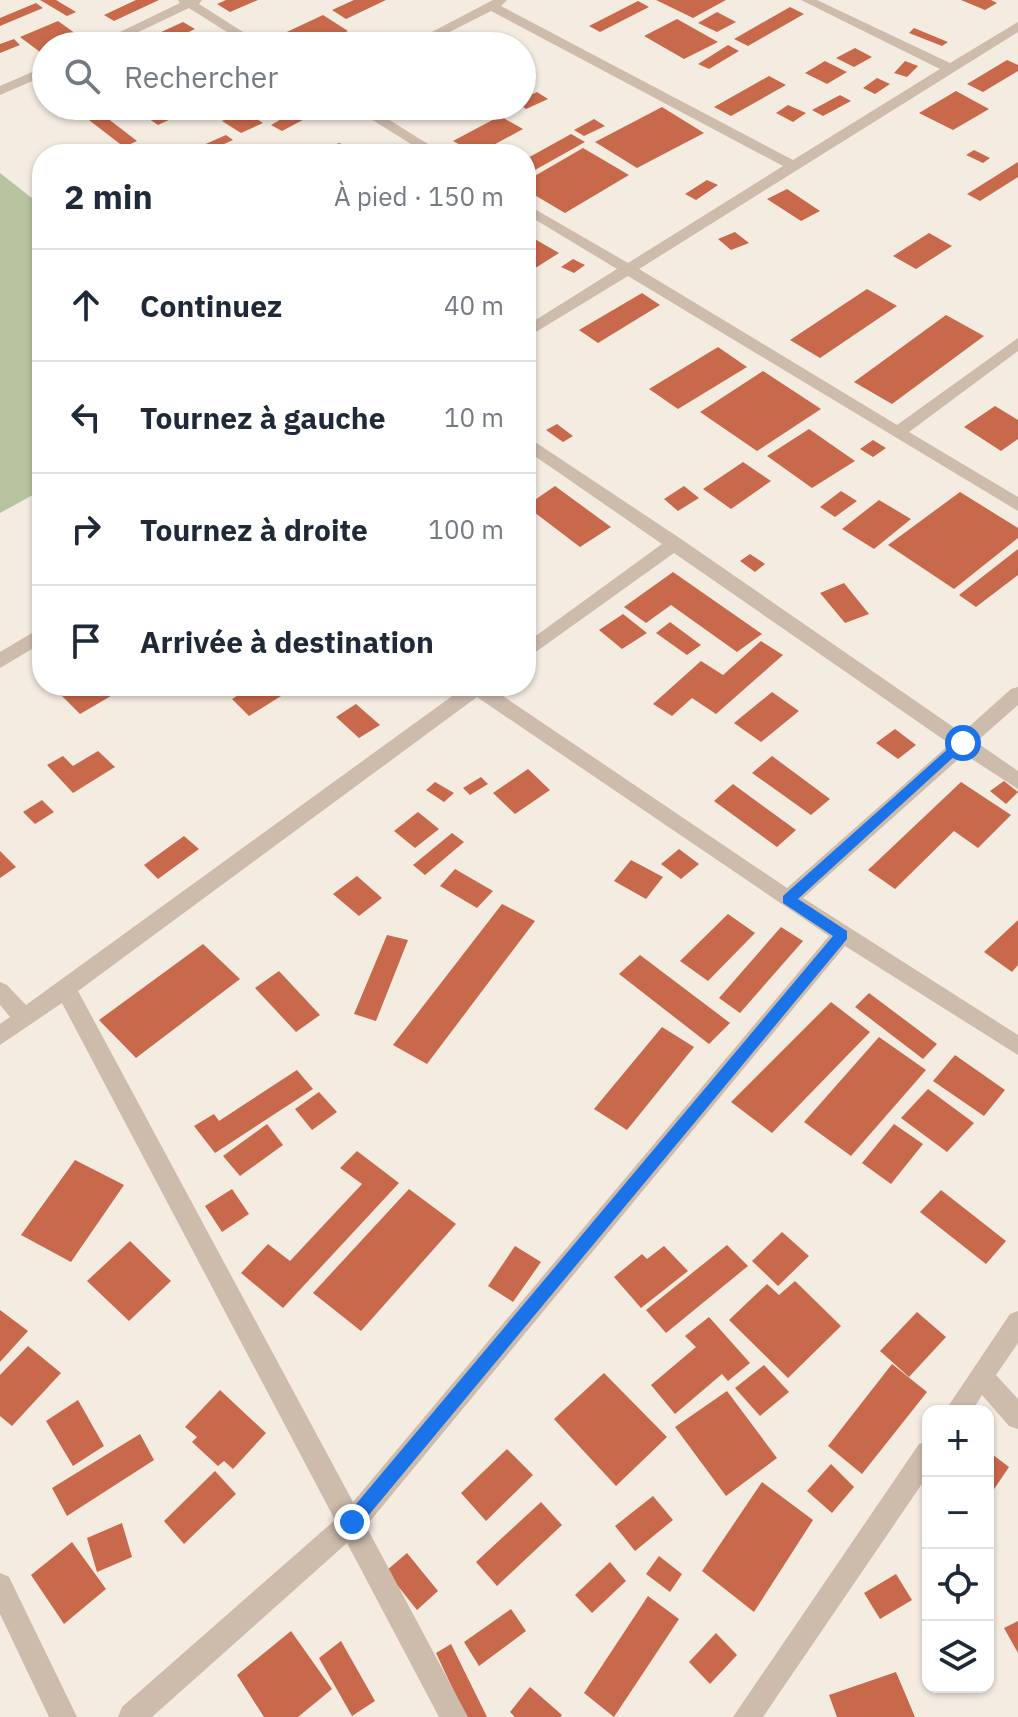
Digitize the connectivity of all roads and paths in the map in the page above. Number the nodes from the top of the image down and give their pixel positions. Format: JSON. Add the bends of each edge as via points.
{"nodes":[{"id":1,"x":807,"y":0,"type":"edge"},
{"id":2,"x":190,"y":1,"type":"edge"},
{"id":3,"x":498,"y":3,"type":"edge"},
{"id":4,"x":1018,"y":26,"type":"edge"},
{"id":5,"x":127,"y":32,"type":"edge"},
{"id":6,"x":237,"y":32,"type":"edge"},
{"id":7,"x":440,"y":32,"type":"edge"},
{"id":8,"x":950,"y":68,"type":"junction"},
{"id":9,"x":32,"y":76,"type":"edge"},
{"id":10,"x":1,"y":90,"type":"edge"},
{"id":11,"x":380,"y":120,"type":"edge"},
{"id":12,"x":420,"y":144,"type":"edge"},
{"id":13,"x":794,"y":166,"type":"junction"},
{"id":14,"x":536,"y":214,"type":"edge"},
{"id":15,"x":628,"y":269,"type":"junction"},
{"id":16,"x":536,"y":327,"type":"edge"},
{"id":17,"x":1018,"y":343,"type":"edge"},
{"id":18,"x":898,"y":432,"type":"junction"},
{"id":19,"x":536,"y":449,"type":"edge"},
{"id":20,"x":1018,"y":505,"type":"edge"},
{"id":21,"x":675,"y":543,"type":"junction"},
{"id":22,"x":32,"y":640,"type":"edge"},
{"id":23,"x":536,"y":645,"type":"edge"},
{"id":24,"x":0,"y":661,"type":"edge"},
{"id":25,"x":1018,"y":694,"type":"edge"},
{"id":26,"x":466,"y":696,"type":"edge"},
{"id":27,"x":491,"y":696,"type":"edge"},
{"id":28,"x":963,"y":743,"type":"junction"},
{"id":29,"x":1018,"y":781,"type":"edge"},
{"id":30,"x":788,"y":899,"type":"junction"},
{"id":31,"x":842,"y":935,"type":"junction"},
{"id":32,"x":65,"y":988,"type":"junction"},
{"id":33,"x":0,"y":991,"type":"edge"},
{"id":34,"x":25,"y":1018,"type":"junction"},
{"id":35,"x":0,"y":1036,"type":"edge"},
{"id":36,"x":1018,"y":1046,"type":"edge"},
{"id":37,"x":1018,"y":1322,"type":"edge"},
{"id":38,"x":981,"y":1376,"type":"junction"},
{"id":39,"x":961,"y":1405,"type":"edge"},
{"id":40,"x":1018,"y":1417,"type":"edge"},
{"id":41,"x":922,"y":1462,"type":"edge"},
{"id":42,"x":352,"y":1522,"type":"junction"},
{"id":43,"x":0,"y":1586,"type":"edge"},
{"id":44,"x":63,"y":1717,"type":"edge"},
{"id":45,"x":132,"y":1717,"type":"edge"},
{"id":46,"x":454,"y":1717,"type":"edge"},
{"id":47,"x":747,"y":1717,"type":"edge"}],
"edges":[{"from":1,"to":8,"type":"street"},
{"from":2,"to":5,"type":"street"},
{"from":2,"to":6,"type":"street"},
{"from":3,"to":7,"type":"street"},
{"from":3,"to":13,"type":"street"},
{"from":4,"to":8,"type":"street"},
{"from":8,"to":13,"type":"street"},
{"from":9,"to":10,"type":"street"},
{"from":11,"to":12,"type":"street"},
{"from":13,"to":15,"type":"street"},
{"from":14,"to":15,"type":"street"},
{"from":15,"to":16,"type":"street"},
{"from":15,"to":18,"type":"street"},
{"from":17,"to":18,"type":"street"},
{"from":18,"to":20,"type":"street"},
{"from":19,"to":21,"type":"street"},
{"from":21,"to":23,"type":"street"},
{"from":21,"to":28,"type":"street"},
{"from":22,"to":24,"type":"street"},
{"from":25,"to":28,"type":"street"},
{"from":26,"to":32,"type":"street"},
{"from":27,"to":30,"type":"street"},
{"from":28,"to":29,"type":"street"},
{"from":28,"to":30,"type":"street"},
{"from":30,"to":31,"type":"street"},
{"from":31,"to":36,"type":"street"},
{"from":31,"to":42,"type":"street"},
{"from":32,"to":34,"type":"street"},
{"from":32,"to":42,"type":"street"},
{"from":33,"to":34,"type":"street"},
{"from":34,"to":35,"type":"street"},
{"from":37,"to":38,"type":"street"},
{"from":38,"to":39,"type":"street"},
{"from":38,"to":40,"type":"street"},
{"from":41,"to":47,"type":"street"},
{"from":42,"to":45,"type":"street"},
{"from":42,"to":46,"type":"street"},
{"from":43,"to":44,"type":"street"}]}
